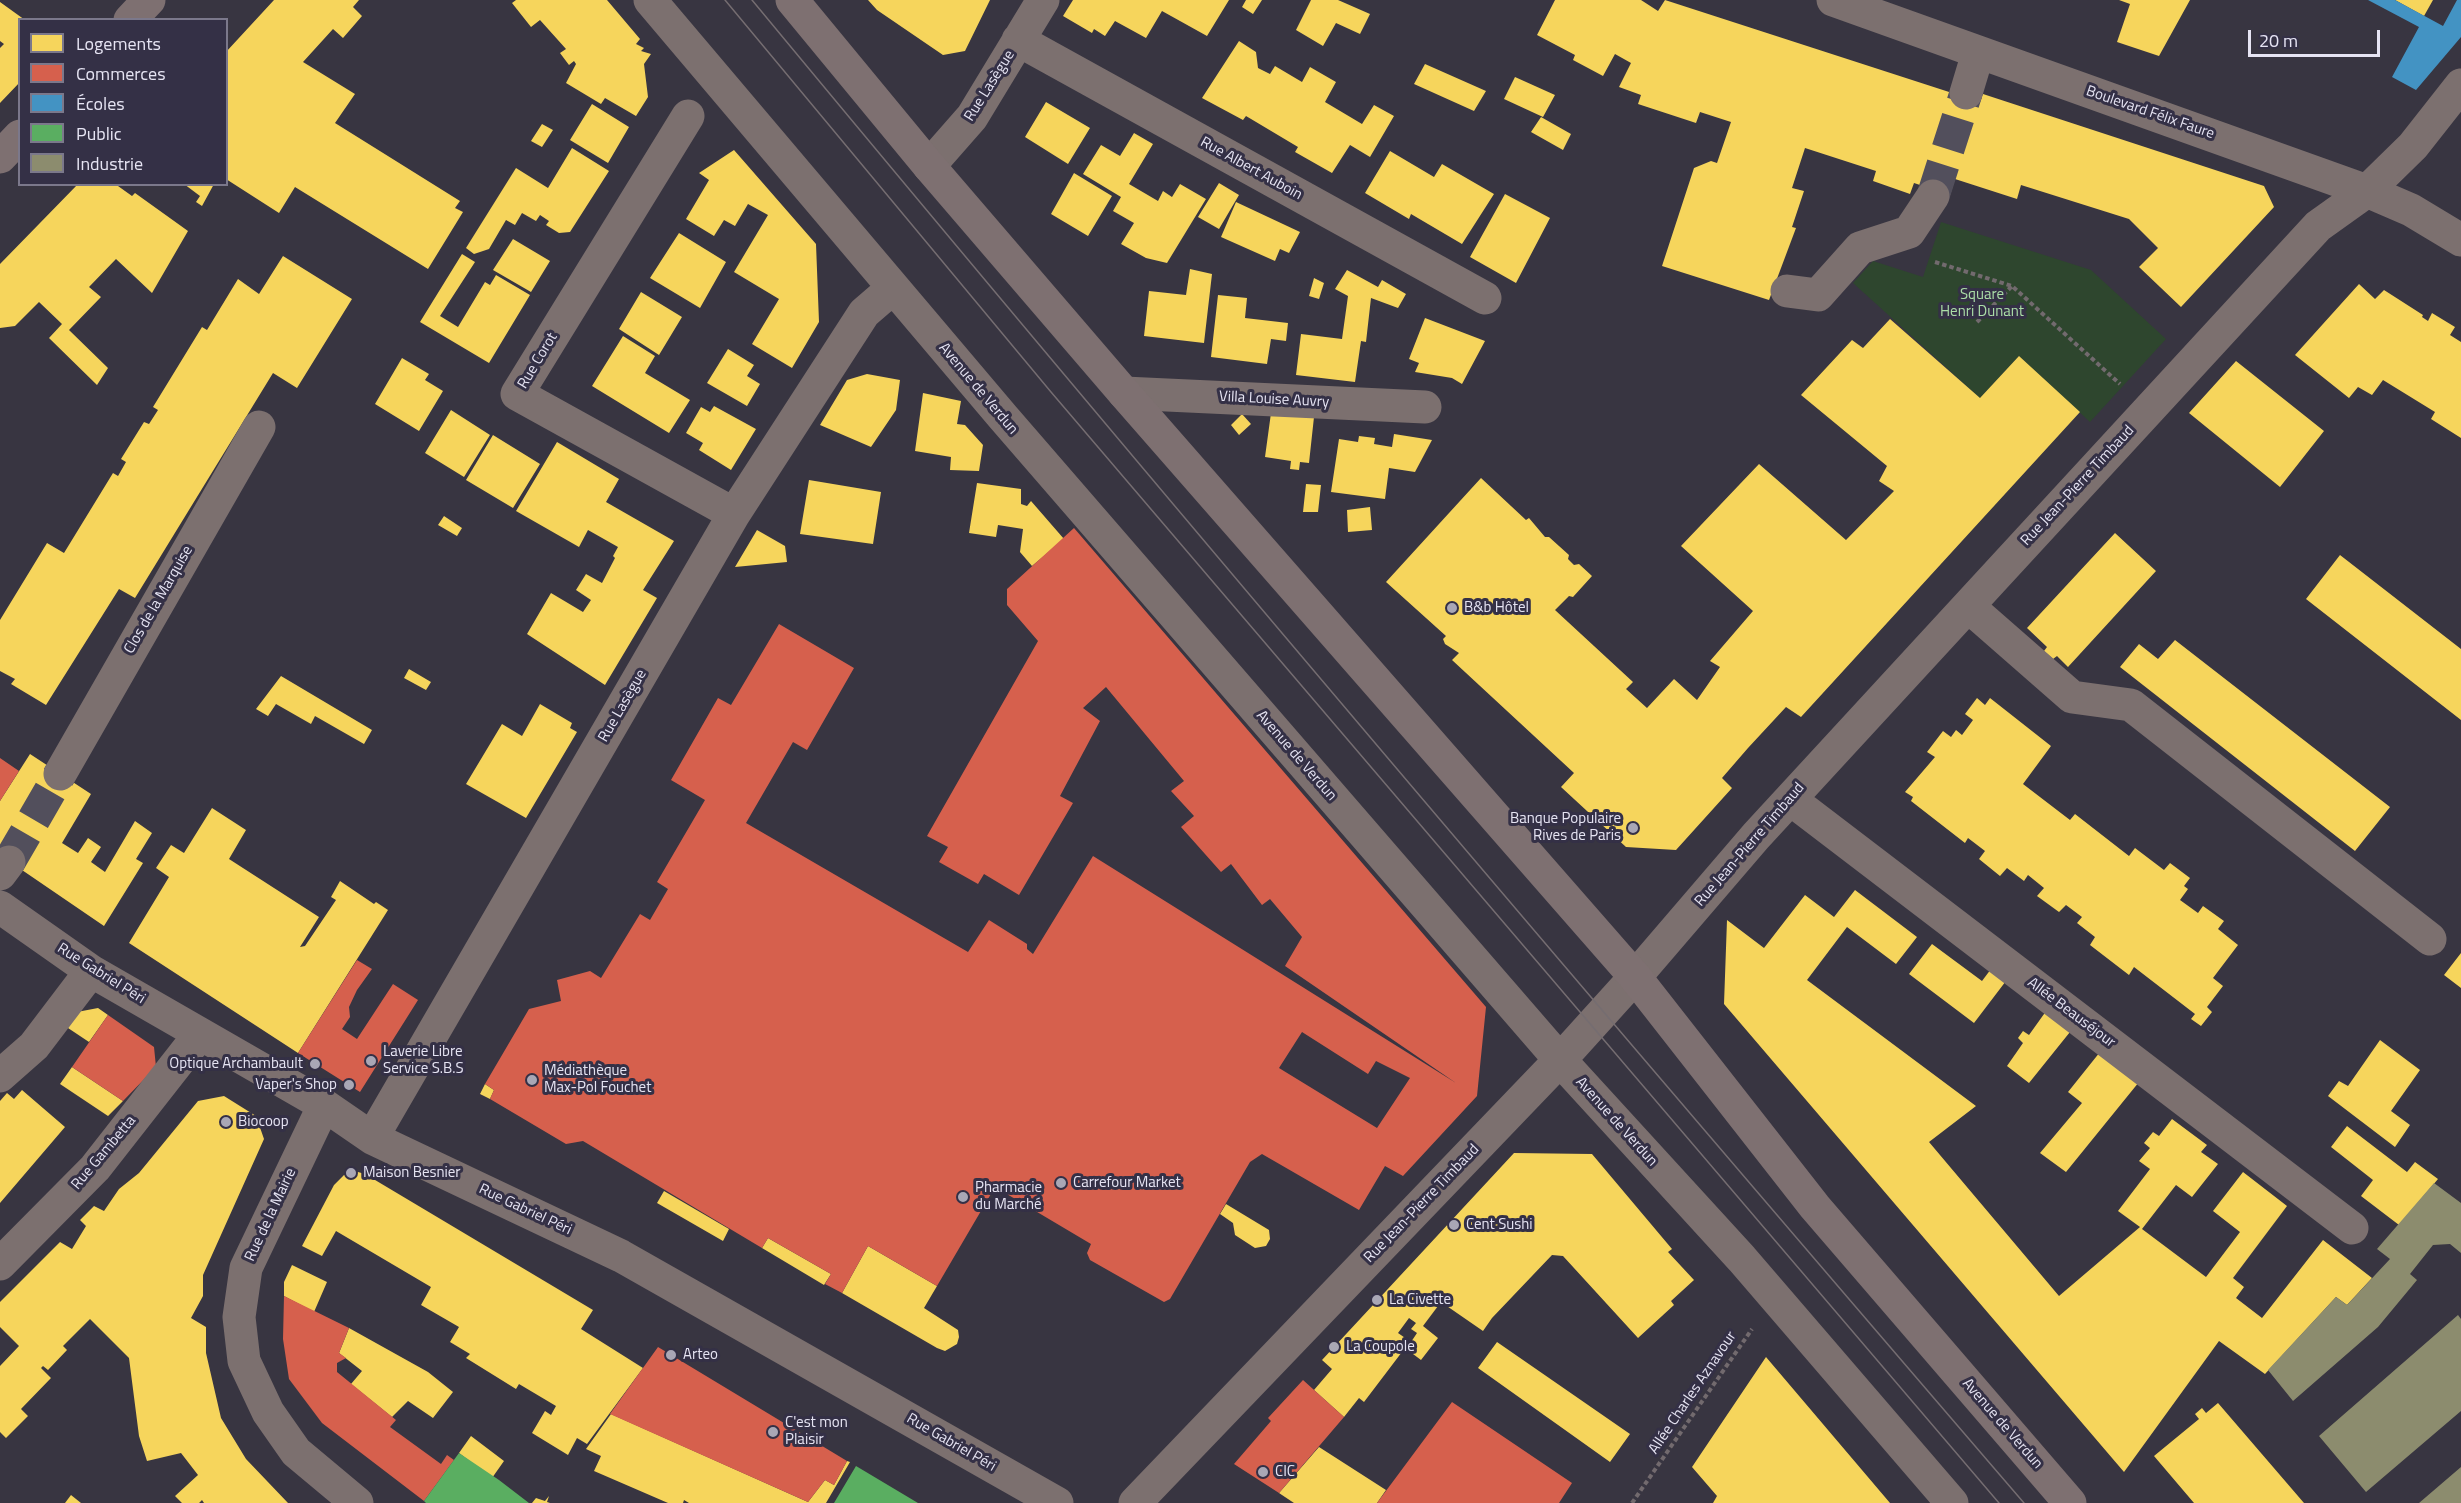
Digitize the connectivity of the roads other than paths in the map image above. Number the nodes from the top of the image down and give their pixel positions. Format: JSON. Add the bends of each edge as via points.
{"nodes":[{"id":1,"x":149,"y":0,"type":"edge"},
{"id":2,"x":651,"y":0,"type":"edge"},
{"id":3,"x":792,"y":0,"type":"edge"},
{"id":4,"x":1043,"y":0,"type":"edge"},
{"id":5,"x":1833,"y":0,"type":"edge"},
{"id":6,"x":132,"y":18,"type":"edge"},
{"id":7,"x":1018,"y":40,"type":"junction"},
{"id":8,"x":1978,"y":52,"type":"junction"},
{"id":9,"x":2461,"y":85,"type":"edge"},
{"id":10,"x":1966,"y":93,"type":"tunnel mouth"},
{"id":11,"x":688,"y":116,"type":"dead end"},
{"id":12,"x":18,"y":138,"type":"edge"},
{"id":13,"x":0,"y":157,"type":"edge"},
{"id":14,"x":929,"y":166,"type":"junction"},
{"id":15,"x":2367,"y":191,"type":"junction"},
{"id":16,"x":1933,"y":196,"type":"tunnel mouth"},
{"id":17,"x":2461,"y":240,"type":"edge"},
{"id":18,"x":893,"y":288,"type":"junction"},
{"id":19,"x":1787,"y":291,"type":"dead end"},
{"id":20,"x":1485,"y":298,"type":"dead end"},
{"id":21,"x":1124,"y":393,"type":"junction"},
{"id":22,"x":1425,"y":407,"type":"dead end"},
{"id":23,"x":259,"y":427,"type":"dead end"},
{"id":24,"x":734,"y":514,"type":"junction"},
{"id":25,"x":1968,"y":606,"type":"junction"},
{"id":26,"x":60,"y":774,"type":"tunnel mouth"},
{"id":27,"x":1790,"y":799,"type":"junction"},
{"id":28,"x":0,"y":907,"type":"edge"},
{"id":29,"x":2430,"y":939,"type":"dead end"},
{"id":30,"x":91,"y":971,"type":"junction"},
{"id":31,"x":1635,"y":977,"type":"junction"},
{"id":32,"x":200,"y":1034,"type":"junction"},
{"id":33,"x":1560,"y":1060,"type":"junction"},
{"id":34,"x":0,"y":1076,"type":"edge"},
{"id":35,"x":324,"y":1105,"type":"junction"},
{"id":36,"x":372,"y":1138,"type":"junction"},
{"id":37,"x":2352,"y":1228,"type":"dead end"},
{"id":38,"x":0,"y":1264,"type":"edge"},
{"id":39,"x":357,"y":1503,"type":"edge"},
{"id":40,"x":1057,"y":1503,"type":"edge"},
{"id":41,"x":1135,"y":1503,"type":"edge"},
{"id":42,"x":1952,"y":1503,"type":"edge"},
{"id":43,"x":2070,"y":1503,"type":"edge"}],
"edges":[{"from":1,"to":6,"type":"main road"},
{"from":2,"to":18,"type":"street","name":"Avenue de Verdun"},
{"from":3,"to":14,"type":"main road","name":"Avenue de Verdun"},
{"from":4,"to":7,"type":"street","name":"Rue Lasègue"},
{"from":5,"to":8,"type":"street","name":"Boulevard Félix Faure"},
{"from":7,"to":14,"type":"street","name":"Rue Lasègue","via":[[972,117]]},
{"from":7,"to":20,"type":"street","name":"Rue Albert Auboin"},
{"from":8,"to":10,"type":"street"},
{"from":8,"to":15,"type":"street","name":"Boulevard Félix Faure"},
{"from":9,"to":15,"type":"street","name":"Rue Jean-Pierre Timbaud","via":[[2413,146]]},
{"from":11,"to":24,"type":"street","name":"Rue Corot","via":[[517,394]]},
{"from":12,"to":13,"type":"main road"},
{"from":14,"to":21,"type":"main road","name":"Avenue de Verdun"},
{"from":15,"to":17,"type":"street","name":"Boulevard Félix Faure","via":[[2411,210]]},
{"from":15,"to":25,"type":"street","name":"Rue Jean-Pierre Timbaud","via":[[2318,226]]},
{"from":16,"to":19,"type":"street","via":[[1909,232],[1860,248],[1818,295]]},
{"from":18,"to":24,"type":"street","name":"Rue Lasègue","via":[[864,313]]},
{"from":18,"to":33,"type":"street","name":"Avenue de Verdun"},
{"from":21,"to":22,"type":"street","name":"Villa Louise Auvry"},
{"from":21,"to":31,"type":"main road","name":"Avenue de Verdun"},
{"from":23,"to":26,"type":"street","name":"Clos de la Marquise"},
{"from":24,"to":36,"type":"street","name":"Rue Lasègue"},
{"from":25,"to":27,"type":"street","name":"Rue Jean-Pierre Timbaud"},
{"from":25,"to":29,"type":"street","via":[[2072,697],[2131,705]]},
{"from":27,"to":31,"type":"street","name":"Rue Jean-Pierre Timbaud"},
{"from":27,"to":37,"type":"street","name":"Allée Beauséjour"},
{"from":28,"to":30,"type":"street","name":"Rue Gabriel Péri"},
{"from":30,"to":32,"type":"street","name":"Rue Gabriel Péri"},
{"from":30,"to":34,"type":"street","via":[[34,1046]]},
{"from":31,"to":33,"type":"street","name":"Rue Jean-Pierre Timbaud"},
{"from":31,"to":43,"type":"main road","name":"Avenue de Verdun","via":[[1815,1207]]},
{"from":32,"to":35,"type":"street","name":"Rue Gabriel Péri"},
{"from":32,"to":38,"type":"street","name":"Rue Gambetta","via":[[95,1168]]},
{"from":33,"to":41,"type":"street","name":"Rue Jean-Pierre Timbaud"},
{"from":33,"to":42,"type":"street","name":"Avenue de Verdun","via":[[1774,1296]]},
{"from":35,"to":36,"type":"street","name":"Rue Gabriel Péri"},
{"from":35,"to":39,"type":"street","name":"Rue de la Mairie","via":[[246,1268],[239,1317],[244,1361],[268,1412],[296,1452]]},
{"from":36,"to":40,"type":"street","name":"Rue Gabriel Péri","via":[[621,1256]]}]}
